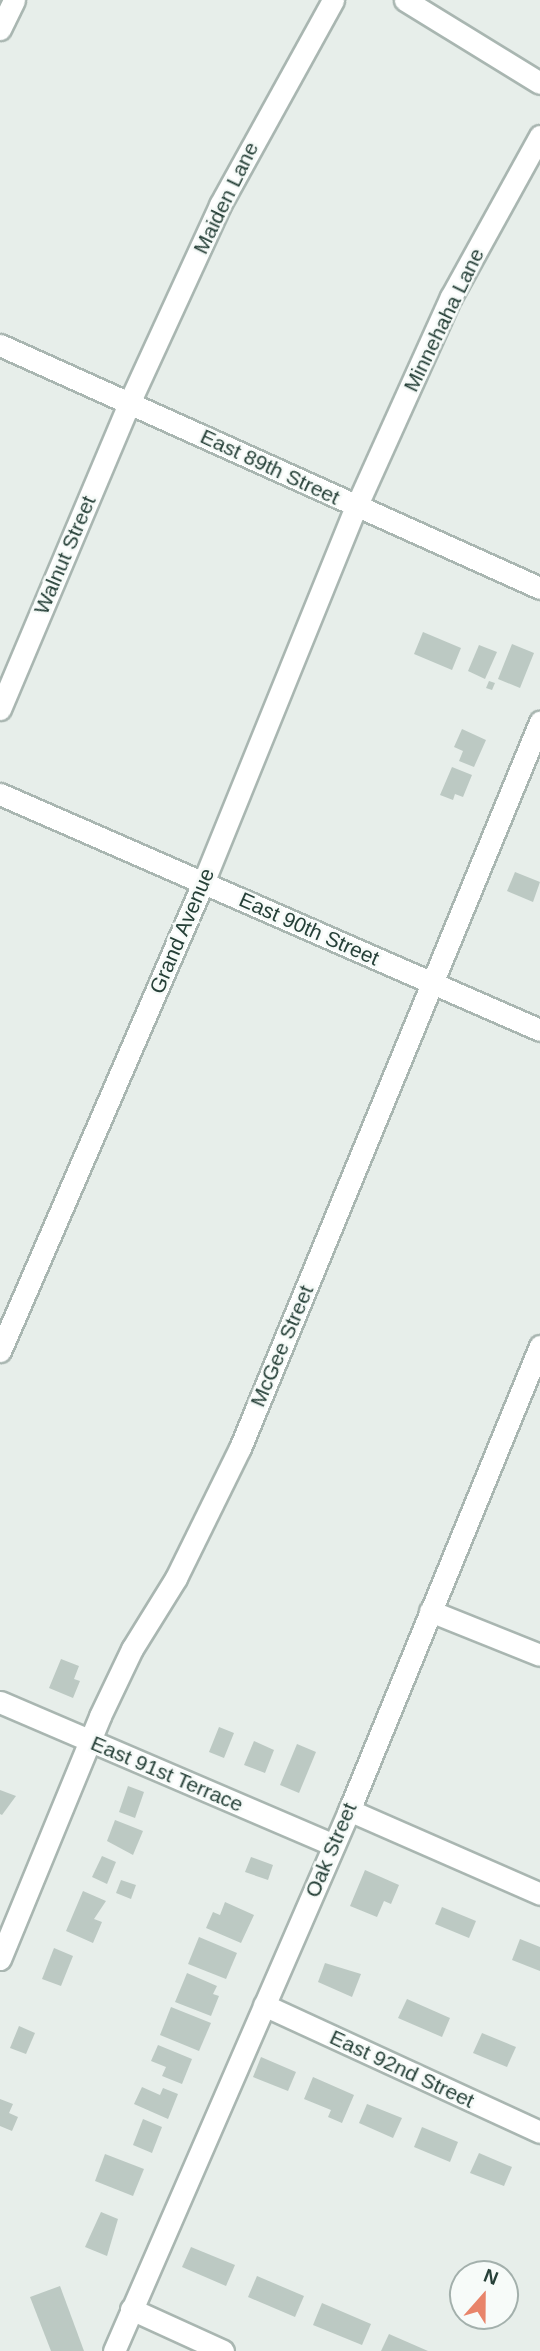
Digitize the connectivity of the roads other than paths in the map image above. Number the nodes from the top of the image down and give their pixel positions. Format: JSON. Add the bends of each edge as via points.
{"nodes":[{"id":1,"x":14,"y":0,"type":"edge"},
{"id":2,"x":333,"y":0,"type":"edge"},
{"id":3,"x":405,"y":0,"type":"edge"},
{"id":4,"x":0,"y":29,"type":"edge"},
{"id":5,"x":540,"y":83,"type":"edge"},
{"id":6,"x":540,"y":136,"type":"edge"},
{"id":7,"x":0,"y":345,"type":"edge"},
{"id":8,"x":130,"y":401,"type":"junction"},
{"id":9,"x":356,"y":507,"type":"junction"},
{"id":10,"x":540,"y":589,"type":"edge"},
{"id":11,"x":0,"y":709,"type":"edge"},
{"id":12,"x":540,"y":722,"type":"edge"},
{"id":13,"x":0,"y":794,"type":"edge"},
{"id":14,"x":203,"y":883,"type":"junction"},
{"id":15,"x":433,"y":983,"type":"junction"},
{"id":16,"x":540,"y":1030,"type":"edge"},
{"id":17,"x":540,"y":1346,"type":"edge"},
{"id":18,"x":0,"y":1351,"type":"edge"},
{"id":19,"x":531,"y":1390,"type":"edge"},
{"id":20,"x":430,"y":1611,"type":"junction"},
{"id":21,"x":540,"y":1655,"type":"edge"},
{"id":22,"x":0,"y":1702,"type":"edge"},
{"id":23,"x":89,"y":1741,"type":"junction"},
{"id":24,"x":349,"y":1810,"type":"junction"},
{"id":25,"x":334,"y":1845,"type":"junction"},
{"id":26,"x":540,"y":1895,"type":"edge"},
{"id":27,"x":0,"y":1959,"type":"edge"},
{"id":28,"x":264,"y":2006,"type":"junction"},
{"id":29,"x":540,"y":2132,"type":"edge"},
{"id":30,"x":131,"y":2309,"type":"junction"},
{"id":31,"x":114,"y":2351,"type":"edge"},
{"id":32,"x":223,"y":2351,"type":"edge"}],
"edges":[{"from":1,"to":4,"type":"street"},
{"from":2,"to":8,"type":"street","name":"Maiden Lane","via":[[220,205]]},
{"from":3,"to":5,"type":"street"},
{"from":6,"to":9,"type":"street","name":"Minnehaha Lane","via":[[452,297]]},
{"from":7,"to":8,"type":"street","name":"East 89th Street"},
{"from":8,"to":9,"type":"street","name":"East 89th Street"},
{"from":8,"to":11,"type":"street","name":"Walnut Street"},
{"from":9,"to":10,"type":"street","name":"East 89th Street"},
{"from":9,"to":14,"type":"street","name":"Grand Avenue"},
{"from":12,"to":15,"type":"street","name":"McGee Street"},
{"from":13,"to":14,"type":"street","name":"East 90th Street"},
{"from":14,"to":15,"type":"street","name":"East 90th Street"},
{"from":14,"to":18,"type":"street","name":"Grand Avenue"},
{"from":15,"to":16,"type":"street","name":"East 90th Street"},
{"from":15,"to":23,"type":"street","name":"McGee Street","via":[[240,1448]]},
{"from":17,"to":19,"type":"street","name":"Oak Street"},
{"from":19,"to":20,"type":"street","name":"Oak Street"},
{"from":20,"to":21,"type":"street"},
{"from":20,"to":24,"type":"street","name":"Oak Street"},
{"from":22,"to":23,"type":"street","name":"East 91st Terrace"},
{"from":23,"to":25,"type":"street","name":"East 91st Terrace"},
{"from":23,"to":27,"type":"street","name":"McGee Street"},
{"from":24,"to":25,"type":"street","name":"Oak Street"},
{"from":24,"to":26,"type":"street"},
{"from":25,"to":28,"type":"street","name":"Oak Street"},
{"from":28,"to":29,"type":"street","name":"East 92nd Street"},
{"from":28,"to":30,"type":"street","name":"Oak Street"},
{"from":30,"to":31,"type":"street","name":"Oak Street"},
{"from":30,"to":32,"type":"street"}]}
